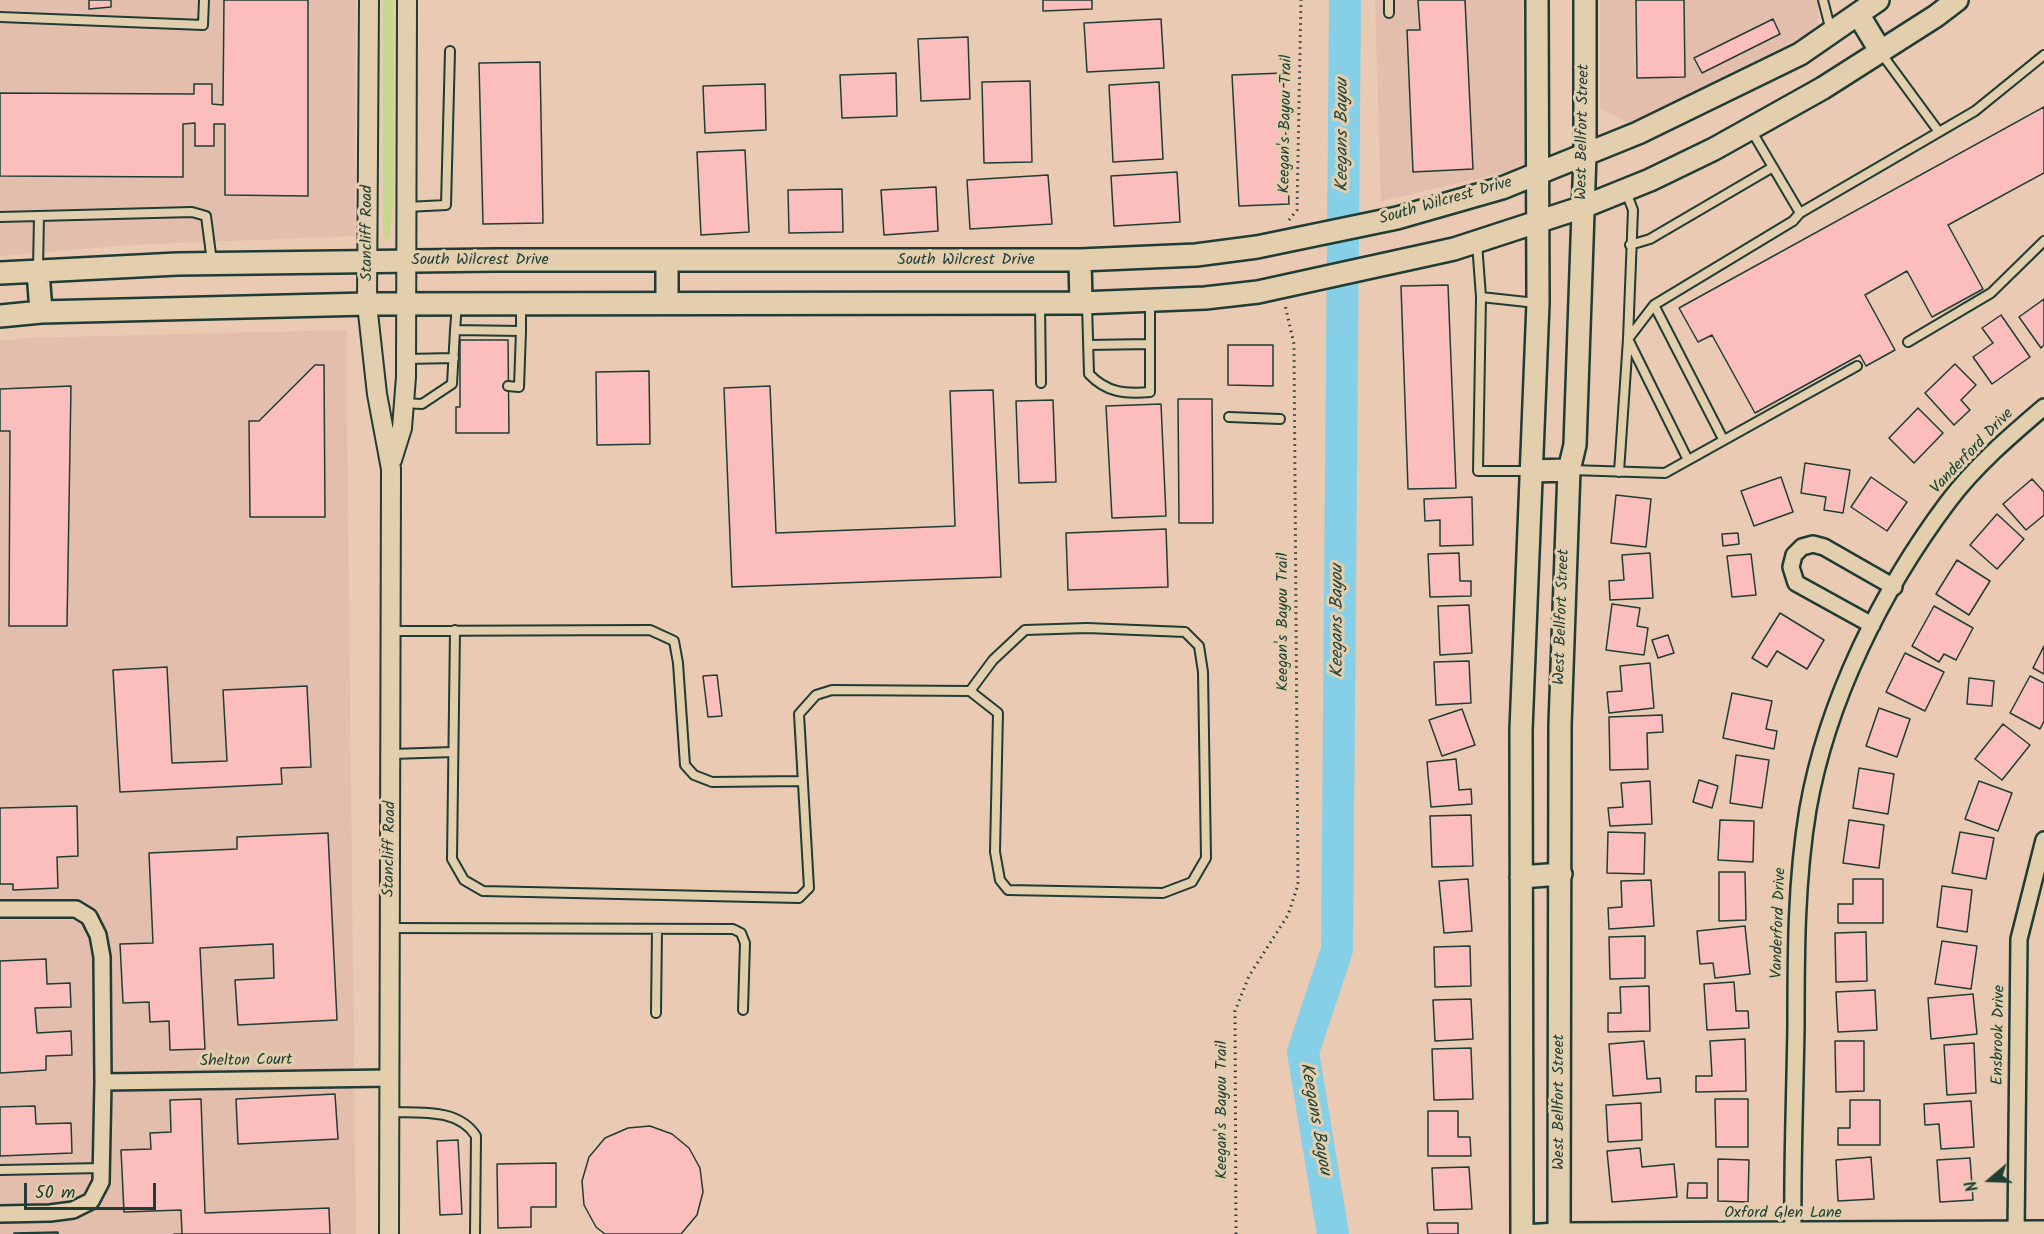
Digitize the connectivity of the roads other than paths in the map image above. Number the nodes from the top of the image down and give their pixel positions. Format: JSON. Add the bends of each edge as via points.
{"nodes":[{"id":1,"x":204,"y":0,"type":"edge"},
{"id":2,"x":369,"y":0,"type":"edge"},
{"id":3,"x":407,"y":0,"type":"edge"},
{"id":4,"x":1389,"y":0,"type":"edge"},
{"id":5,"x":1537,"y":0,"type":"edge"},
{"id":6,"x":1585,"y":0,"type":"edge"},
{"id":7,"x":1823,"y":0,"type":"edge"},
{"id":8,"x":1878,"y":0,"type":"edge"},
{"id":9,"x":1957,"y":0,"type":"edge"},
{"id":10,"x":1389,"y":13,"type":"dead end"},
{"id":11,"x":1858,"y":15,"type":"junction"},
{"id":12,"x":0,"y":17,"type":"edge"},
{"id":13,"x":1832,"y":33,"type":"junction"},
{"id":14,"x":450,"y":51,"type":"dead end"},
{"id":15,"x":1881,"y":52,"type":"junction"},
{"id":16,"x":2044,"y":55,"type":"edge"},
{"id":17,"x":1750,"y":129,"type":"junction"},
{"id":18,"x":1940,"y":132,"type":"junction"},
{"id":19,"x":1585,"y":154,"type":"junction"},
{"id":20,"x":1773,"y":167,"type":"junction"},
{"id":21,"x":1537,"y":174,"type":"junction"},
{"id":22,"x":1626,"y":190,"type":"junction"},
{"id":23,"x":407,"y":207,"type":"junction"},
{"id":24,"x":1583,"y":207,"type":"junction"},
{"id":25,"x":1800,"y":213,"type":"junction"},
{"id":26,"x":39,"y":216,"type":"junction"},
{"id":27,"x":0,"y":217,"type":"edge"},
{"id":28,"x":1538,"y":223,"type":"junction"},
{"id":29,"x":1477,"y":242,"type":"junction"},
{"id":30,"x":2044,"y":242,"type":"edge"},
{"id":31,"x":1630,"y":245,"type":"junction"},
{"id":32,"x":1080,"y":260,"type":"junction"},
{"id":33,"x":368,"y":262,"type":"junction"},
{"id":34,"x":407,"y":262,"type":"junction"},
{"id":35,"x":667,"y":262,"type":"junction"},
{"id":36,"x":212,"y":264,"type":"junction"},
{"id":37,"x":38,"y":271,"type":"junction"},
{"id":38,"x":0,"y":273,"type":"edge"},
{"id":39,"x":1481,"y":297,"type":"junction"},
{"id":40,"x":1150,"y":300,"type":"junction"},
{"id":41,"x":667,"y":302,"type":"junction"},
{"id":42,"x":1040,"y":303,"type":"junction"},
{"id":43,"x":1084,"y":303,"type":"junction"},
{"id":44,"x":1538,"y":303,"type":"junction"},
{"id":45,"x":367,"y":304,"type":"junction"},
{"id":46,"x":407,"y":304,"type":"junction"},
{"id":47,"x":457,"y":304,"type":"junction"},
{"id":48,"x":521,"y":304,"type":"junction"},
{"id":49,"x":1654,"y":305,"type":"junction"},
{"id":50,"x":41,"y":312,"type":"junction"},
{"id":51,"x":0,"y":316,"type":"edge"},
{"id":52,"x":455,"y":330,"type":"junction"},
{"id":53,"x":487,"y":330,"type":"junction"},
{"id":54,"x":521,"y":331,"type":"junction"},
{"id":55,"x":1628,"y":339,"type":"junction"},
{"id":56,"x":487,"y":340,"type":"dead end"},
{"id":57,"x":1908,"y":342,"type":"dead end"},
{"id":58,"x":1150,"y":344,"type":"junction"},
{"id":59,"x":1088,"y":345,"type":"junction"},
{"id":60,"x":454,"y":358,"type":"junction"},
{"id":61,"x":406,"y":359,"type":"junction"},
{"id":62,"x":1857,"y":366,"type":"dead end"},
{"id":63,"x":1041,"y":383,"type":"dead end"},
{"id":64,"x":508,"y":386,"type":"dead end"},
{"id":65,"x":404,"y":403,"type":"junction"},
{"id":66,"x":2044,"y":407,"type":"edge"},
{"id":67,"x":1230,"y":417,"type":"dead end"},
{"id":68,"x":1280,"y":418,"type":"dead end"},
{"id":69,"x":1723,"y":439,"type":"junction"},
{"id":70,"x":1688,"y":460,"type":"junction"},
{"id":71,"x":391,"y":465,"type":"junction"},
{"id":72,"x":1569,"y":470,"type":"junction"},
{"id":73,"x":1531,"y":471,"type":"junction"},
{"id":74,"x":1620,"y":472,"type":"junction"},
{"id":75,"x":1894,"y":587,"type":"junction"},
{"id":76,"x":1872,"y":625,"type":"junction"},
{"id":77,"x":455,"y":630,"type":"junction"},
{"id":78,"x":391,"y":631,"type":"junction"},
{"id":79,"x":970,"y":691,"type":"junction"},
{"id":80,"x":453,"y":752,"type":"junction"},
{"id":81,"x":392,"y":754,"type":"junction"},
{"id":82,"x":802,"y":781,"type":"junction"},
{"id":83,"x":2044,"y":840,"type":"edge"},
{"id":84,"x":1561,"y":874,"type":"junction"},
{"id":85,"x":1521,"y":877,"type":"junction"},
{"id":86,"x":0,"y":909,"type":"edge"},
{"id":87,"x":390,"y":928,"type":"junction"},
{"id":88,"x":657,"y":929,"type":"junction"},
{"id":89,"x":743,"y":1010,"type":"dead end"},
{"id":90,"x":656,"y":1012,"type":"dead end"},
{"id":91,"x":390,"y":1078,"type":"junction"},
{"id":92,"x":104,"y":1082,"type":"junction"},
{"id":93,"x":390,"y":1112,"type":"junction"},
{"id":94,"x":102,"y":1168,"type":"junction"},
{"id":95,"x":0,"y":1170,"type":"edge"},
{"id":96,"x":0,"y":1214,"type":"edge"},
{"id":97,"x":2044,"y":1229,"type":"edge"},
{"id":98,"x":1559,"y":1232,"type":"edge"},
{"id":99,"x":2016,"y":1232,"type":"edge"},
{"id":100,"x":1793,"y":1233,"type":"edge"},
{"id":101,"x":389,"y":1234,"type":"edge"},
{"id":102,"x":475,"y":1234,"type":"edge"},
{"id":103,"x":1522,"y":1234,"type":"edge"}],
"edges":[{"from":1,"to":12,"type":"lane","via":[[203,25]]},
{"from":2,"to":33,"type":"street","name":"Stancliff Road"},
{"from":3,"to":23,"type":"street","name":"Stancliff Road"},
{"from":4,"to":10,"type":"lane"},
{"from":5,"to":21,"type":"main road"},
{"from":6,"to":19,"type":"main road","name":"West Bellfort Street"},
{"from":7,"to":13,"type":"lane"},
{"from":8,"to":11,"type":"main road","name":"South Wilcrest Drive"},
{"from":9,"to":15,"type":"main road"},
{"from":11,"to":13,"type":"main road","name":"South Wilcrest Drive"},
{"from":11,"to":15,"type":"main road"},
{"from":13,"to":19,"type":"main road","name":"South Wilcrest Drive","via":[[1800,54],[1638,133]]},
{"from":14,"to":23,"type":"lane","via":[[446,205]]},
{"from":15,"to":17,"type":"main road"},
{"from":15,"to":18,"type":"lane"},
{"from":16,"to":18,"type":"lane","via":[[1975,111]]},
{"from":17,"to":20,"type":"lane"},
{"from":17,"to":22,"type":"main road"},
{"from":18,"to":25,"type":"lane"},
{"from":19,"to":21,"type":"main road","name":"South Wilcrest Drive"},
{"from":19,"to":24,"type":"main road","name":"West Bellfort Street"},
{"from":20,"to":25,"type":"lane"},
{"from":20,"to":31,"type":"lane","via":[[1650,239]]},
{"from":21,"to":28,"type":"main road"},
{"from":21,"to":32,"type":"main road","name":"South Wilcrest Drive","via":[[1502,188],[1386,220],[1283,243],[1196,255]]},
{"from":22,"to":24,"type":"main road"},
{"from":22,"to":31,"type":"lane","via":[[1633,210]]},
{"from":23,"to":34,"type":"street","name":"Stancliff Road"},
{"from":24,"to":28,"type":"main road"},
{"from":24,"to":72,"type":"main road","name":"West Bellfort Street","via":[[1575,445]]},
{"from":25,"to":49,"type":"lane","via":[[1793,221]]},
{"from":26,"to":27,"type":"lane"},
{"from":26,"to":36,"type":"lane","via":[[192,212],[206,216]]},
{"from":26,"to":37,"type":"lane"},
{"from":28,"to":29,"type":"main road"},
{"from":28,"to":44,"type":"main road"},
{"from":29,"to":39,"type":"lane"},
{"from":29,"to":40,"type":"main road","via":[[1282,288]]},
{"from":30,"to":57,"type":"lane","via":[[1991,293]]},
{"from":31,"to":55,"type":"lane"},
{"from":32,"to":35,"type":"main road","name":"South Wilcrest Drive"},
{"from":32,"to":43,"type":"main road"},
{"from":33,"to":34,"type":"main road","name":"South Wilcrest Drive"},
{"from":33,"to":36,"type":"main road","name":"South Wilcrest Drive"},
{"from":33,"to":45,"type":"street","name":"Stancliff Road"},
{"from":34,"to":35,"type":"main road","name":"South Wilcrest Drive"},
{"from":34,"to":46,"type":"street","name":"Stancliff Road"},
{"from":35,"to":41,"type":"main road"},
{"from":36,"to":37,"type":"main road","name":"South Wilcrest Drive"},
{"from":37,"to":38,"type":"main road","name":"South Wilcrest Drive"},
{"from":37,"to":50,"type":"main road"},
{"from":39,"to":44,"type":"lane"},
{"from":39,"to":73,"type":"lane","via":[[1478,471]]},
{"from":40,"to":43,"type":"main road"},
{"from":40,"to":58,"type":"lane"},
{"from":41,"to":42,"type":"main road"},
{"from":41,"to":48,"type":"main road"},
{"from":42,"to":43,"type":"main road"},
{"from":42,"to":63,"type":"lane"},
{"from":43,"to":59,"type":"lane"},
{"from":44,"to":73,"type":"main road"},
{"from":45,"to":46,"type":"main road"},
{"from":45,"to":50,"type":"main road"},
{"from":45,"to":71,"type":"street","name":"Stancliff Road","via":[[377,394]]},
{"from":46,"to":47,"type":"main road"},
{"from":46,"to":61,"type":"street","name":"Stancliff Road"},
{"from":47,"to":48,"type":"main road"},
{"from":47,"to":52,"type":"lane"},
{"from":48,"to":54,"type":"lane"},
{"from":49,"to":55,"type":"lane"},
{"from":49,"to":69,"type":"lane"},
{"from":50,"to":51,"type":"main road"},
{"from":52,"to":53,"type":"lane"},
{"from":52,"to":60,"type":"lane"},
{"from":53,"to":54,"type":"lane"},
{"from":53,"to":56,"type":"lane"},
{"from":54,"to":64,"type":"lane","via":[[519,387]]},
{"from":55,"to":70,"type":"lane"},
{"from":55,"to":74,"type":"lane"},
{"from":58,"to":59,"type":"lane"},
{"from":58,"to":59,"type":"lane","via":[[1150,392],[1125,394],[1100,386],[1089,374]]},
{"from":60,"to":61,"type":"lane"},
{"from":60,"to":65,"type":"lane","via":[[456,385],[422,404]]},
{"from":61,"to":65,"type":"street","name":"Stancliff Road"},
{"from":62,"to":69,"type":"lane"},
{"from":65,"to":71,"type":"street","name":"Stancliff Road","via":[[402,428]]},
{"from":66,"to":75,"type":"street","name":"Vanderford Drive","via":[[2005,440],[1949,501]]},
{"from":67,"to":68,"type":"lane"},
{"from":69,"to":70,"type":"lane"},
{"from":70,"to":74,"type":"lane","via":[[1665,473]]},
{"from":71,"to":78,"type":"street","name":"Stancliff Road"},
{"from":72,"to":73,"type":"main road"},
{"from":72,"to":74,"type":"lane"},
{"from":72,"to":84,"type":"main road","name":"West Bellfort Street","via":[[1560,725]]},
{"from":73,"to":85,"type":"main road","via":[[1521,730]]},
{"from":75,"to":76,"type":"street","name":"Vanderford Drive"},
{"from":75,"to":76,"type":"street","via":[[1819,545],[1808,545],[1794,555],[1791,572],[1801,586]]},
{"from":76,"to":100,"type":"street","name":"Vanderford Drive","via":[[1829,725],[1809,807],[1799,875]]},
{"from":77,"to":78,"type":"lane"},
{"from":77,"to":80,"type":"lane"},
{"from":77,"to":82,"type":"lane","via":[[651,630],[674,641],[685,765],[694,775],[712,782]]},
{"from":78,"to":81,"type":"street","name":"Stancliff Road"},
{"from":79,"to":79,"type":"lane","via":[[998,713],[995,852],[1000,880],[1008,890],[1163,893],[1191,882],[1206,858],[1203,672],[1199,646],[1185,632],[1025,630],[993,660]]},
{"from":79,"to":82,"type":"lane","via":[[832,690],[816,695],[799,714]]},
{"from":80,"to":81,"type":"lane"},
{"from":80,"to":82,"type":"lane","via":[[452,859],[464,880],[483,891],[799,898],[809,888]]},
{"from":81,"to":87,"type":"street","name":"Stancliff Road"},
{"from":83,"to":99,"type":"street","name":"Ensbrook Drive","via":[[2019,939]]},
{"from":84,"to":85,"type":"main road"},
{"from":84,"to":98,"type":"main road","name":"West Bellfort Street"},
{"from":85,"to":103,"type":"main road"},
{"from":86,"to":92,"type":"street","via":[[76,909],[89,917],[102,957]]},
{"from":87,"to":88,"type":"lane"},
{"from":87,"to":91,"type":"street","name":"Stancliff Road"},
{"from":88,"to":89,"type":"lane","via":[[733,929],[741,933],[745,943]]},
{"from":88,"to":90,"type":"lane"},
{"from":91,"to":92,"type":"street","name":"Shelton Court"},
{"from":91,"to":93,"type":"street","name":"Stancliff Road"},
{"from":92,"to":94,"type":"street"},
{"from":93,"to":101,"type":"street","name":"Stancliff Road"},
{"from":93,"to":102,"type":"lane","via":[[455,1117],[471,1128],[476,1136]]},
{"from":94,"to":95,"type":"lane"},
{"from":94,"to":96,"type":"street","via":[[101,1182],[91,1201],[73,1210]]},
{"from":97,"to":99,"type":"street","name":"Oxford Glen Lane"},
{"from":98,"to":100,"type":"street","name":"Oxford Glen Lane"},
{"from":98,"to":103,"type":"street","name":"Oxford Glen Lane"},
{"from":99,"to":100,"type":"street","name":"Oxford Glen Lane"}]}
